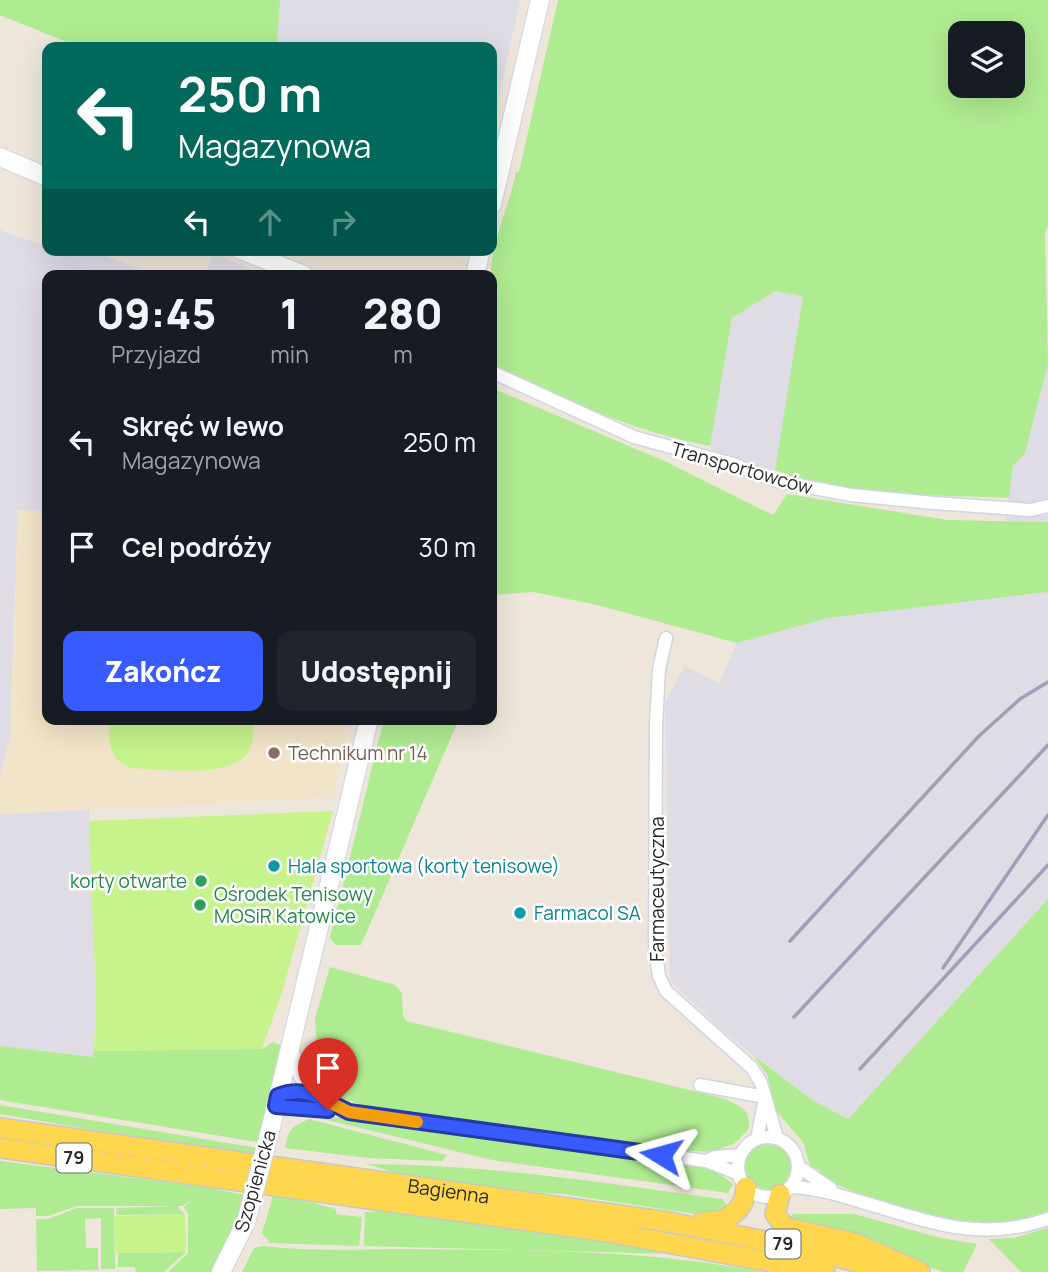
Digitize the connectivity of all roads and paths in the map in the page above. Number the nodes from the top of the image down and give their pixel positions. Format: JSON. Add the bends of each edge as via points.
{"nodes":[{"id":1,"x":540,"y":0,"type":"edge"},
{"id":2,"x":0,"y":157,"type":"edge"},
{"id":3,"x":42,"y":175,"type":"edge"},
{"id":4,"x":497,"y":183,"type":"edge"},
{"id":5,"x":256,"y":256,"type":"edge"},
{"id":6,"x":291,"y":270,"type":"edge"},
{"id":7,"x":497,"y":374,"type":"edge"},
{"id":8,"x":1048,"y":506,"type":"edge"},
{"id":9,"x":666,"y":638,"type":"dead end"},
{"id":10,"x":368,"y":725,"type":"edge"},
{"id":11,"x":291,"y":1043,"type":"junction"},
{"id":12,"x":700,"y":1085,"type":"dead end"},
{"id":13,"x":310,"y":1092,"type":"junction"},
{"id":14,"x":765,"y":1097,"type":"junction"},
{"id":15,"x":277,"y":1101,"type":"junction"},
{"id":16,"x":349,"y":1112,"type":"junction"},
{"id":17,"x":0,"y":1122,"type":"edge"},
{"id":18,"x":46,"y":1135,"type":"junction"},
{"id":19,"x":778,"y":1138,"type":"junction"},
{"id":20,"x":757,"y":1139,"type":"junction"},
{"id":21,"x":0,"y":1143,"type":"edge"},
{"id":22,"x":740,"y":1156,"type":"junction"},
{"id":23,"x":706,"y":1161,"type":"junction"},
{"id":24,"x":798,"y":1166,"type":"junction"},
{"id":25,"x":742,"y":1180,"type":"junction"},
{"id":26,"x":785,"y":1191,"type":"junction"},
{"id":27,"x":840,"y":1194,"type":"junction"},
{"id":28,"x":1048,"y":1219,"type":"edge"},
{"id":29,"x":669,"y":1222,"type":"junction"},
{"id":30,"x":221,"y":1272,"type":"edge"},
{"id":31,"x":825,"y":1272,"type":"edge"},
{"id":32,"x":895,"y":1272,"type":"edge"},
{"id":33,"x":920,"y":1272,"type":"edge"}],
"edges":[{"from":1,"to":4,"type":"street"},
{"from":2,"to":3,"type":"street"},
{"from":5,"to":6,"type":"street"},
{"from":7,"to":8,"type":"street","name":"Transportowców","via":[[634,437],[733,464],[776,481],[920,502],[1031,510]]},
{"from":9,"to":14,"type":"street","name":"Farmaceutyczna","via":[[656,724],[657,967],[670,996],[752,1068]]},
{"from":10,"to":11,"type":"street","name":"Szopienicka"},
{"from":11,"to":13,"type":"street","via":[[300,1076]]},
{"from":11,"to":15,"type":"street","name":"Szopienicka"},
{"from":12,"to":14,"type":"street"},
{"from":13,"to":15,"type":"street"},
{"from":13,"to":16,"type":"street"},
{"from":14,"to":19,"type":"street","name":"Farmaceutyczna"},
{"from":14,"to":20,"type":"street"},
{"from":15,"to":16,"type":"street"},
{"from":15,"to":30,"type":"street","name":"Szopienicka","bridge":true,"via":[[246,1222]]},
{"from":16,"to":23,"type":"street"},
{"from":17,"to":18,"type":"main road"},
{"from":18,"to":21,"type":"main road","name":"Bagienna","number":"79"},
{"from":18,"to":29,"type":"main road","name":"Bagienna","number":"79"},
{"from":19,"to":20,"type":"street"},
{"from":19,"to":24,"type":"street","via":[[794,1152]]},
{"from":20,"to":22,"type":"street"},
{"from":21,"to":31,"type":"main road","name":"Bagienna","number":"79","via":[[608,1232]]},
{"from":22,"to":23,"type":"street"},
{"from":22,"to":25,"type":"street"},
{"from":23,"to":25,"type":"street"},
{"from":24,"to":26,"type":"street"},
{"from":24,"to":27,"type":"street"},
{"from":25,"to":26,"type":"street","via":[[758,1195]]},
{"from":25,"to":29,"type":"main road","via":[[742,1206],[723,1220]]},
{"from":26,"to":27,"type":"street"},
{"from":26,"to":33,"type":"main road","via":[[775,1214],[785,1227],[855,1243]]},
{"from":27,"to":28,"type":"street","via":[[969,1230],[1013,1230]]},
{"from":29,"to":32,"type":"main road","name":"Bagienna","number":"79"}]}
